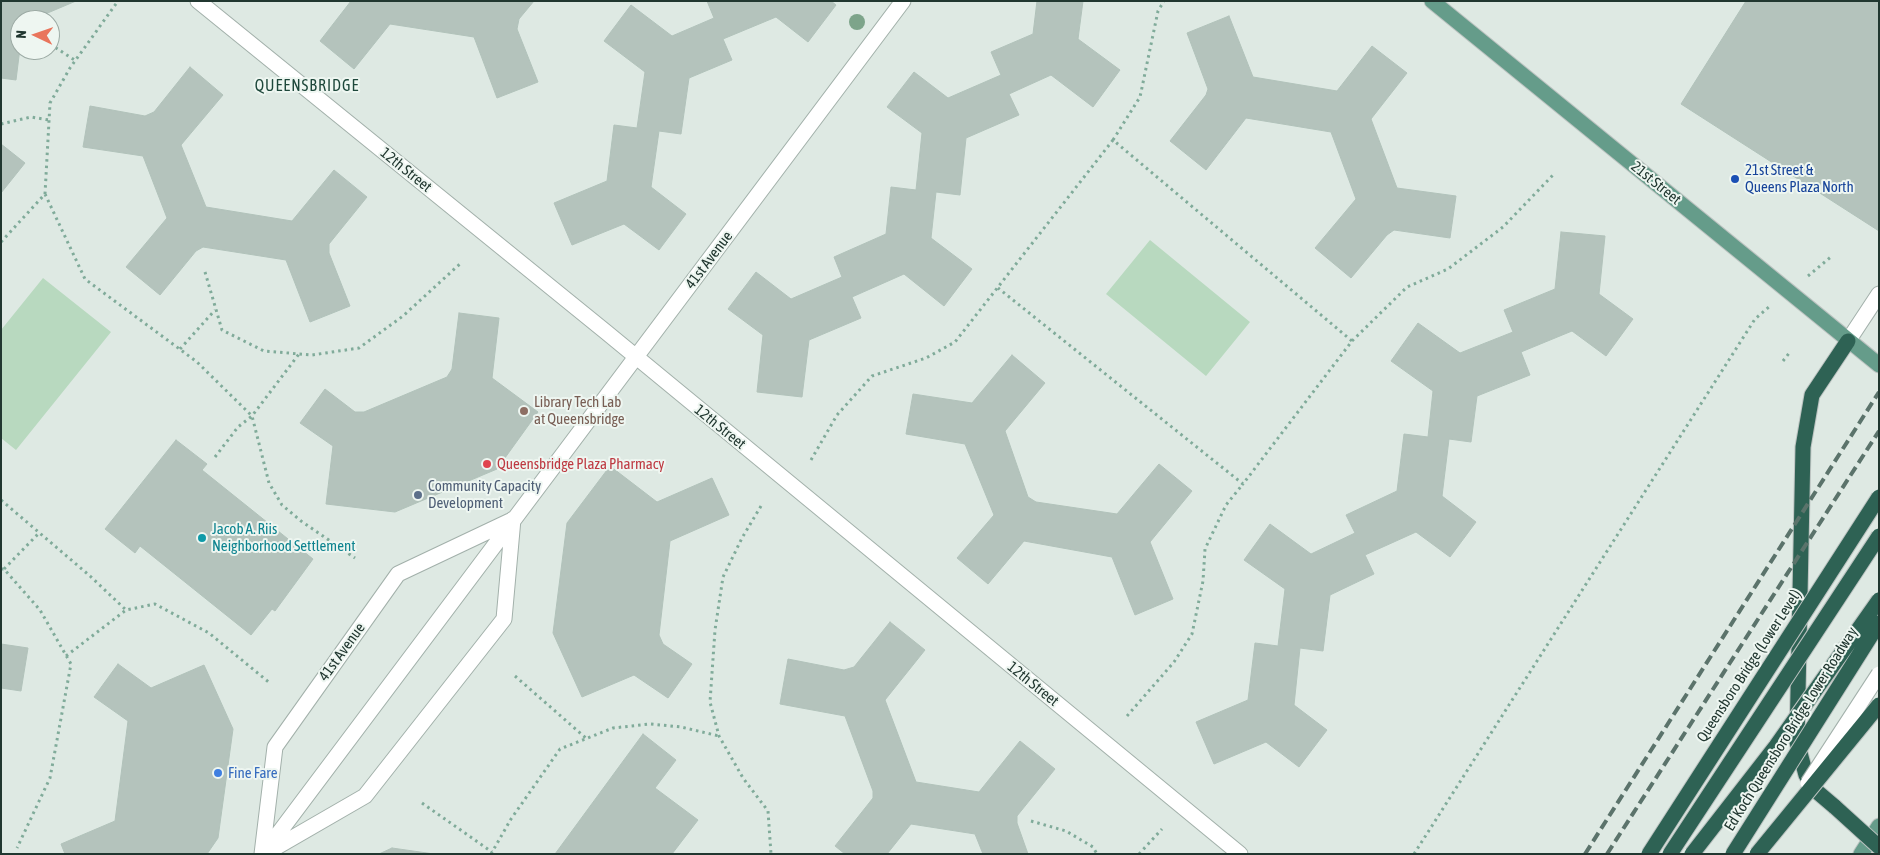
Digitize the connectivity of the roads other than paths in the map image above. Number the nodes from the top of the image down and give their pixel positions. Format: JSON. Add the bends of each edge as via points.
{"nodes":[{"id":1,"x":198,"y":1,"type":"edge"},
{"id":2,"x":903,"y":1,"type":"edge"},
{"id":3,"x":1432,"y":1,"type":"edge"},
{"id":4,"x":1879,"y":294,"type":"edge"},
{"id":5,"x":1848,"y":341,"type":"junction"},
{"id":6,"x":636,"y":358,"type":"junction"},
{"id":7,"x":1879,"y":365,"type":"edge"},
{"id":8,"x":1879,"y":497,"type":"edge"},
{"id":9,"x":513,"y":519,"type":"junction"},
{"id":10,"x":1879,"y":536,"type":"edge"},
{"id":11,"x":1879,"y":600,"type":"edge"},
{"id":12,"x":1879,"y":623,"type":"edge"},
{"id":13,"x":1879,"y":674,"type":"edge"},
{"id":14,"x":1879,"y":705,"type":"edge"},
{"id":15,"x":1879,"y":826,"type":"edge"},
{"id":16,"x":1879,"y":847,"type":"edge"},
{"id":17,"x":263,"y":854,"type":"edge"},
{"id":18,"x":1240,"y":854,"type":"edge"},
{"id":19,"x":1649,"y":854,"type":"edge"},
{"id":20,"x":1670,"y":854,"type":"edge"},
{"id":21,"x":1692,"y":854,"type":"edge"},
{"id":22,"x":1733,"y":854,"type":"edge"},
{"id":23,"x":1757,"y":854,"type":"edge"},
{"id":24,"x":1762,"y":854,"type":"edge"},
{"id":25,"x":1861,"y":854,"type":"edge"}],
"edges":[{"from":1,"to":6,"type":"street","name":"12th Street"},
{"from":2,"to":6,"type":"street","name":"41st Avenue"},
{"from":3,"to":5,"type":"main road","name":"21st Street"},
{"from":4,"to":5,"type":"street"},
{"from":5,"to":7,"type":"main road","name":"21st Street"},
{"from":5,"to":16,"type":"highway","bridge":true,"via":[[1812,395],[1803,447],[1797,742],[1801,761],[1815,790]]},
{"from":6,"to":9,"type":"street","name":"41st Avenue"},
{"from":6,"to":18,"type":"street","name":"12th Street"},
{"from":8,"to":19,"type":"highway","name":"Queensboro Bridge (Lower Level)","bridge":true},
{"from":9,"to":17,"type":"street","name":"41st Avenue"},
{"from":9,"to":17,"type":"street","via":[[504,619],[365,796]]},
{"from":9,"to":17,"type":"street","name":"41st Avenue","via":[[398,574],[275,747]]},
{"from":10,"to":20,"type":"highway","bridge":true},
{"from":11,"to":21,"type":"highway","bridge":true,"via":[[1776,746]]},
{"from":12,"to":22,"type":"highway","name":"Ed Koch Queensboro Bridge Lower Roadway","bridge":true},
{"from":13,"to":24,"type":"street","bridge":true},
{"from":14,"to":23,"type":"highway","bridge":true},
{"from":15,"to":25,"type":"main road"}]}
